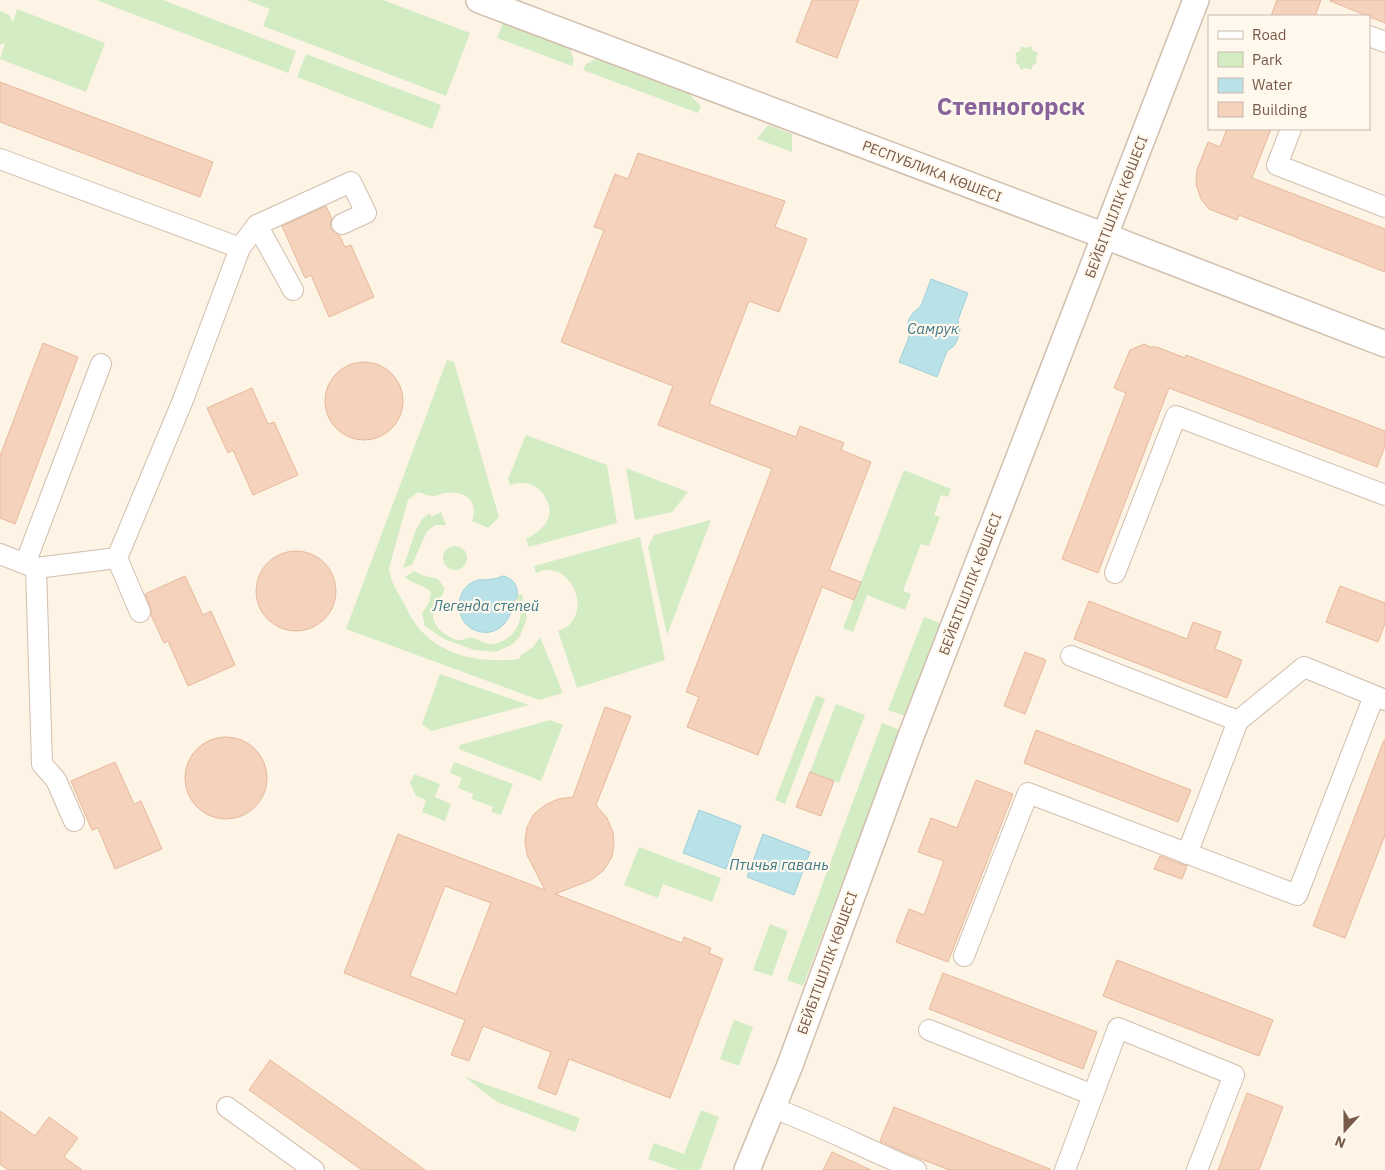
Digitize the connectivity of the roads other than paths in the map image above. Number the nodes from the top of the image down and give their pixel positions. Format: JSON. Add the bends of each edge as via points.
{"nodes":[{"id":1,"x":479,"y":0,"type":"edge"},
{"id":2,"x":1196,"y":0,"type":"edge"},
{"id":3,"x":1370,"y":36,"type":"edge"},
{"id":4,"x":1385,"y":42,"type":"edge"},
{"id":5,"x":1291,"y":130,"type":"edge"},
{"id":6,"x":0,"y":158,"type":"edge"},
{"id":7,"x":1385,"y":207,"type":"edge"},
{"id":8,"x":342,"y":224,"type":"dead end"},
{"id":9,"x":257,"y":225,"type":"junction"},
{"id":10,"x":1105,"y":236,"type":"junction"},
{"id":11,"x":240,"y":248,"type":"junction"},
{"id":12,"x":293,"y":290,"type":"dead end"},
{"id":13,"x":1384,"y":340,"type":"edge"},
{"id":14,"x":101,"y":364,"type":"dead end"},
{"id":15,"x":1385,"y":495,"type":"edge"},
{"id":16,"x":0,"y":554,"type":"edge"},
{"id":17,"x":117,"y":558,"type":"junction"},
{"id":18,"x":31,"y":566,"type":"junction"},
{"id":19,"x":1115,"y":573,"type":"dead end"},
{"id":20,"x":140,"y":612,"type":"dead end"},
{"id":21,"x":1071,"y":656,"type":"dead end"},
{"id":22,"x":1380,"y":698,"type":"edge"},
{"id":23,"x":1238,"y":720,"type":"junction"},
{"id":24,"x":74,"y":821,"type":"dead end"},
{"id":25,"x":1188,"y":854,"type":"junction"},
{"id":26,"x":964,"y":956,"type":"dead end"},
{"id":27,"x":929,"y":1030,"type":"dead end"},
{"id":28,"x":1093,"y":1095,"type":"junction"},
{"id":29,"x":227,"y":1107,"type":"dead end"},
{"id":30,"x":773,"y":1108,"type":"junction"},
{"id":31,"x":314,"y":1170,"type":"edge"},
{"id":32,"x":747,"y":1170,"type":"edge"},
{"id":33,"x":916,"y":1170,"type":"edge"},
{"id":34,"x":1065,"y":1170,"type":"edge"},
{"id":35,"x":1197,"y":1170,"type":"edge"}],
"edges":[{"from":1,"to":10,"type":"street","name":"РЕСПУБЛИКА КӨШЕСІ"},
{"from":2,"to":10,"type":"street","name":"БЕЙБІТШІЛІК КӨШЕСІ"},
{"from":3,"to":4,"type":"street"},
{"from":5,"to":7,"type":"street","via":[[1277,165]]},
{"from":6,"to":11,"type":"street"},
{"from":8,"to":9,"type":"street","via":[[366,213],[351,182]]},
{"from":9,"to":11,"type":"street"},
{"from":9,"to":12,"type":"street"},
{"from":10,"to":13,"type":"street","name":"РЕСПУБЛИКА КӨШЕСІ"},
{"from":10,"to":30,"type":"street","name":"БЕЙБІТШІЛІК КӨШЕСІ","via":[[911,736]]},
{"from":11,"to":17,"type":"street"},
{"from":14,"to":18,"type":"street"},
{"from":15,"to":19,"type":"street","via":[[1176,416]]},
{"from":16,"to":18,"type":"street"},
{"from":17,"to":18,"type":"street"},
{"from":17,"to":20,"type":"street"},
{"from":18,"to":24,"type":"street","via":[[42,764],[56,780]]},
{"from":21,"to":23,"type":"street"},
{"from":22,"to":23,"type":"street","via":[[1304,667]]},
{"from":22,"to":25,"type":"street","via":[[1297,895]]},
{"from":23,"to":25,"type":"street"},
{"from":25,"to":26,"type":"street","via":[[1028,792]]},
{"from":27,"to":28,"type":"street"},
{"from":28,"to":34,"type":"street"},
{"from":28,"to":35,"type":"street","via":[[1118,1028],[1234,1074]]},
{"from":29,"to":31,"type":"street"},
{"from":30,"to":32,"type":"street","name":"БЕЙБІТШІЛІК КӨШЕСІ"},
{"from":30,"to":33,"type":"street","via":[[807,1120]]}]}
